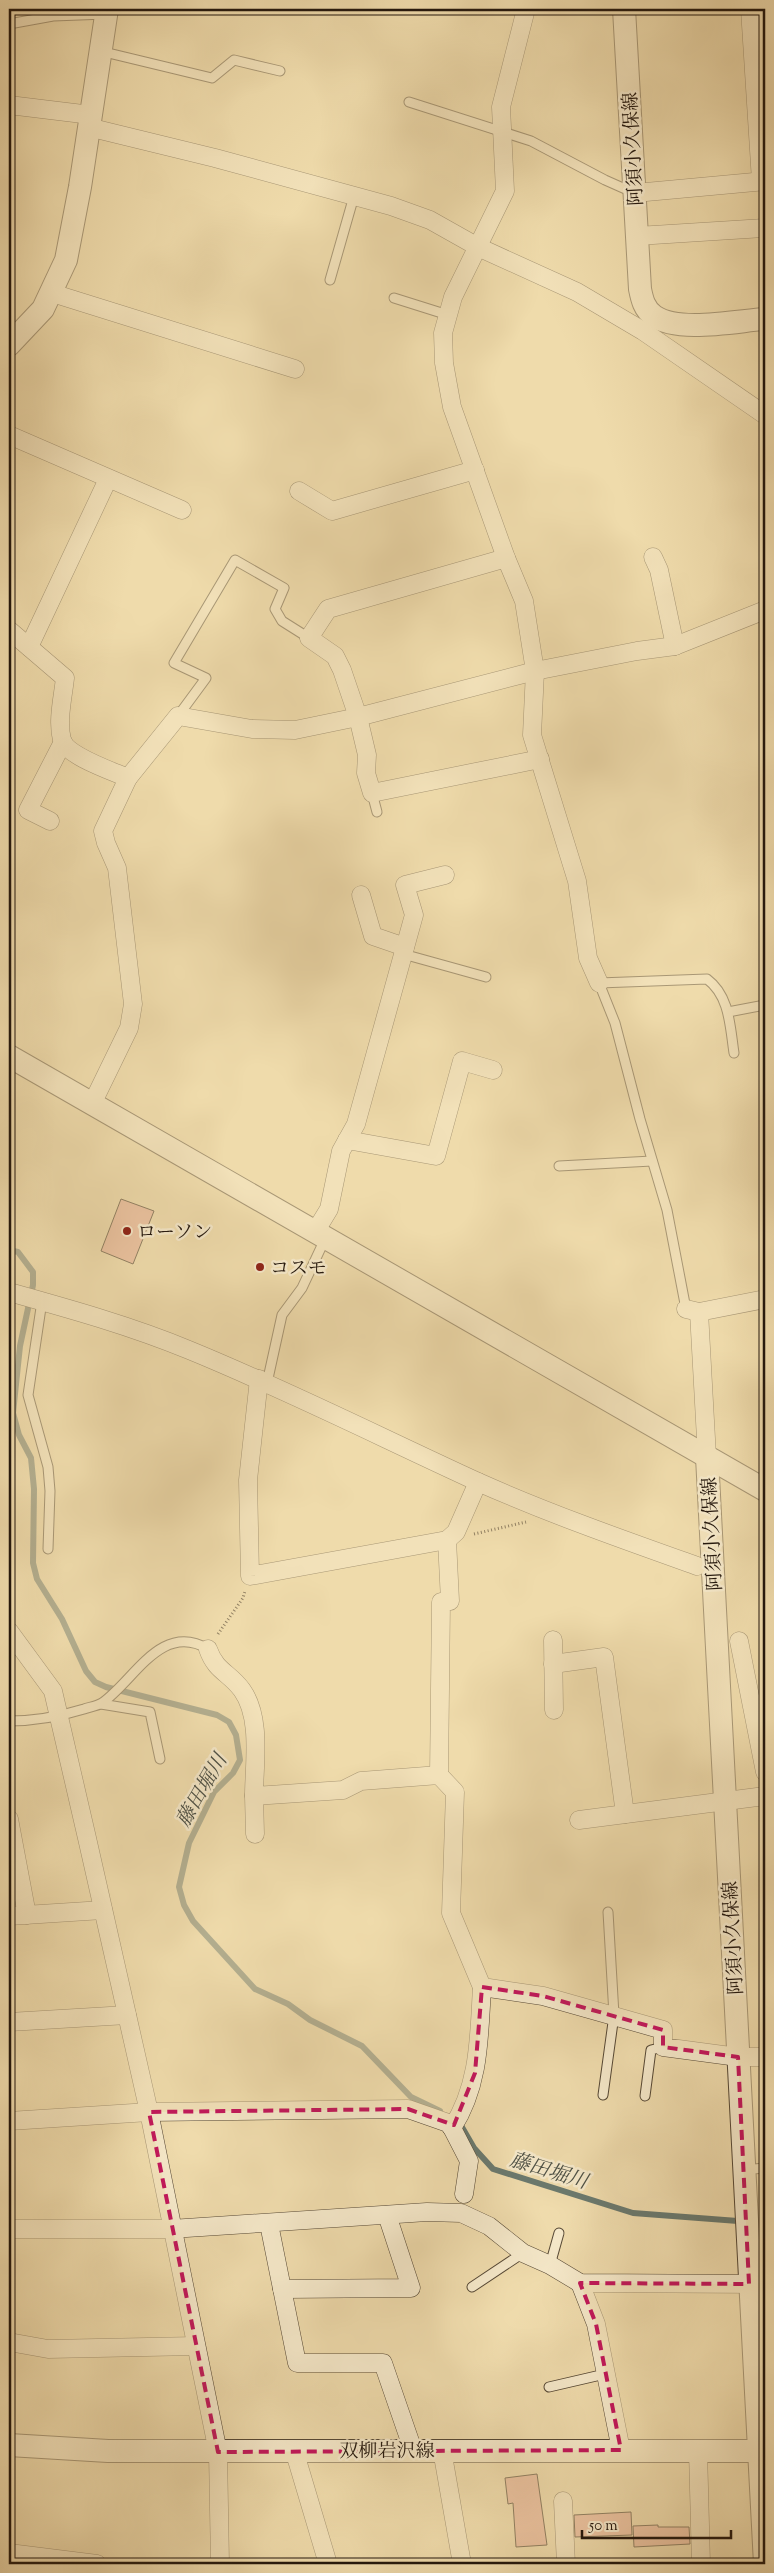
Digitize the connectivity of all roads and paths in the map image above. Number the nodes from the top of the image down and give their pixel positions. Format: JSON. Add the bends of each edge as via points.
{"nodes":[{"id":1,"x":526,"y":9,"type":"edge"},
{"id":2,"x":624,"y":9,"type":"edge"},
{"id":3,"x":750,"y":9,"type":"edge"},
{"id":4,"x":107,"y":11,"type":"edge"},
{"id":5,"x":9,"y":24,"type":"edge"},
{"id":6,"x":100,"y":51,"type":"junction"},
{"id":7,"x":759,"y":59,"type":"edge"},
{"id":8,"x":280,"y":71,"type":"dead end"},
{"id":9,"x":409,"y":102,"type":"dead end"},
{"id":10,"x":9,"y":106,"type":"edge"},
{"id":11,"x":90,"y":121,"type":"junction"},
{"id":12,"x":502,"y":131,"type":"junction"},
{"id":13,"x":763,"y":181,"type":"edge"},
{"id":14,"x":635,"y":193,"type":"junction"},
{"id":15,"x":354,"y":196,"type":"junction"},
{"id":16,"x":765,"y":228,"type":"edge"},
{"id":17,"x":638,"y":236,"type":"junction"},
{"id":18,"x":478,"y":247,"type":"junction"},
{"id":19,"x":330,"y":280,"type":"dead end"},
{"id":20,"x":52,"y":293,"type":"junction"},
{"id":21,"x":394,"y":298,"type":"dead end"},
{"id":22,"x":448,"y":315,"type":"junction"},
{"id":23,"x":765,"y":319,"type":"edge"},
{"id":24,"x":9,"y":345,"type":"edge"},
{"id":25,"x":296,"y":370,"type":"dead end"},
{"id":26,"x":765,"y":414,"type":"edge"},
{"id":27,"x":9,"y":435,"type":"edge"},
{"id":28,"x":475,"y":470,"type":"junction"},
{"id":29,"x":108,"y":479,"type":"junction"},
{"id":30,"x":299,"y":491,"type":"dead end"},
{"id":31,"x":182,"y":510,"type":"dead end"},
{"id":32,"x":653,"y":557,"type":"dead end"},
{"id":33,"x":506,"y":558,"type":"junction"},
{"id":34,"x":765,"y":610,"type":"edge"},
{"id":35,"x":9,"y":630,"type":"edge"},
{"id":36,"x":309,"y":638,"type":"junction"},
{"id":37,"x":675,"y":646,"type":"junction"},
{"id":38,"x":29,"y":647,"type":"junction"},
{"id":39,"x":535,"y":671,"type":"junction"},
{"id":40,"x":178,"y":716,"type":"junction"},
{"id":41,"x":358,"y":717,"type":"junction"},
{"id":42,"x":62,"y":742,"type":"junction"},
{"id":43,"x":540,"y":759,"type":"junction"},
{"id":44,"x":128,"y":778,"type":"junction"},
{"id":45,"x":372,"y":793,"type":"junction"},
{"id":46,"x":377,"y":812,"type":"dead end"},
{"id":47,"x":50,"y":821,"type":"dead end"},
{"id":48,"x":445,"y":874,"type":"dead end"},
{"id":49,"x":361,"y":895,"type":"dead end"},
{"id":50,"x":404,"y":950,"type":"junction"},
{"id":51,"x":486,"y":977,"type":"dead end"},
{"id":52,"x":599,"y":983,"type":"junction"},
{"id":53,"x":765,"y":1005,"type":"edge"},
{"id":54,"x":728,"y":1012,"type":"junction"},
{"id":55,"x":734,"y":1053,"type":"dead end"},
{"id":56,"x":9,"y":1056,"type":"edge"},
{"id":57,"x":493,"y":1070,"type":"dead end"},
{"id":58,"x":92,"y":1104,"type":"junction"},
{"id":59,"x":347,"y":1140,"type":"junction"},
{"id":60,"x":652,"y":1160,"type":"junction"},
{"id":61,"x":559,"y":1166,"type":"dead end"},
{"id":62,"x":320,"y":1235,"type":"junction"},
{"id":63,"x":28,"y":1298,"type":"edge"},
{"id":64,"x":765,"y":1299,"type":"edge"},
{"id":65,"x":692,"y":1310,"type":"junction"},
{"id":66,"x":263,"y":1381,"type":"junction"},
{"id":67,"x":707,"y":1457,"type":"junction"},
{"id":68,"x":478,"y":1482,"type":"junction"},
{"id":69,"x":765,"y":1490,"type":"edge"},
{"id":70,"x":550,"y":1513,"type":"junction"},
{"id":71,"x":447,"y":1540,"type":"junction"},
{"id":72,"x":48,"y":1549,"type":"dead end"},
{"id":73,"x":697,"y":1566,"type":"dead end"},
{"id":74,"x":250,"y":1576,"type":"junction"},
{"id":75,"x":9,"y":1631,"type":"edge"},
{"id":76,"x":553,"y":1640,"type":"dead end"},
{"id":77,"x":739,"y":1640,"type":"dead end"},
{"id":78,"x":208,"y":1649,"type":"junction"},
{"id":79,"x":553,"y":1664,"type":"junction"},
{"id":80,"x":101,"y":1704,"type":"junction"},
{"id":81,"x":554,"y":1710,"type":"dead end"},
{"id":82,"x":59,"y":1717,"type":"junction"},
{"id":83,"x":9,"y":1721,"type":"edge"},
{"id":84,"x":160,"y":1759,"type":"dead end"},
{"id":85,"x":765,"y":1772,"type":"edge"},
{"id":86,"x":439,"y":1775,"type":"junction"},
{"id":87,"x":254,"y":1796,"type":"junction"},
{"id":88,"x":765,"y":1796,"type":"edge"},
{"id":89,"x":725,"y":1802,"type":"junction"},
{"id":90,"x":625,"y":1814,"type":"junction"},
{"id":91,"x":9,"y":1819,"type":"edge"},
{"id":92,"x":579,"y":1820,"type":"dead end"},
{"id":93,"x":255,"y":1834,"type":"dead end"},
{"id":94,"x":103,"y":1910,"type":"junction"},
{"id":95,"x":608,"y":1912,"type":"dead end"},
{"id":96,"x":27,"y":1915,"type":"junction"},
{"id":97,"x":9,"y":1916,"type":"edge"},
{"id":98,"x":482,"y":1987,"type":"junction"},
{"id":99,"x":127,"y":2015,"type":"junction"},
{"id":100,"x":614,"y":2015,"type":"junction"},
{"id":101,"x":9,"y":2022,"type":"edge"},
{"id":102,"x":663,"y":2047,"type":"junction"},
{"id":103,"x":765,"y":2057,"type":"edge"},
{"id":104,"x":738,"y":2058,"type":"junction"},
{"id":105,"x":603,"y":2095,"type":"dead end"},
{"id":106,"x":645,"y":2096,"type":"dead end"},
{"id":107,"x":149,"y":2112,"type":"junction"},
{"id":108,"x":9,"y":2121,"type":"edge"},
{"id":109,"x":456,"y":2121,"type":"junction"},
{"id":110,"x":754,"y":2169,"type":"edge"},
{"id":111,"x":464,"y":2194,"type":"dead end"},
{"id":112,"x":387,"y":2215,"type":"junction"},
{"id":113,"x":268,"y":2224,"type":"junction"},
{"id":114,"x":9,"y":2229,"type":"edge"},
{"id":115,"x":172,"y":2229,"type":"junction"},
{"id":116,"x":559,"y":2232,"type":"dead end"},
{"id":117,"x":523,"y":2253,"type":"junction"},
{"id":118,"x":550,"y":2265,"type":"junction"},
{"id":119,"x":580,"y":2283,"type":"junction"},
{"id":120,"x":757,"y":2284,"type":"edge"},
{"id":121,"x":472,"y":2287,"type":"dead end"},
{"id":122,"x":282,"y":2289,"type":"junction"},
{"id":123,"x":9,"y":2342,"type":"edge"},
{"id":124,"x":196,"y":2346,"type":"junction"},
{"id":125,"x":606,"y":2374,"type":"junction"},
{"id":126,"x":549,"y":2387,"type":"dead end"},
{"id":127,"x":9,"y":2445,"type":"edge"},
{"id":128,"x":294,"y":2450,"type":"junction"},
{"id":129,"x":413,"y":2450,"type":"junction"},
{"id":130,"x":442,"y":2450,"type":"junction"},
{"id":131,"x":621,"y":2450,"type":"junction"},
{"id":132,"x":698,"y":2450,"type":"junction"},
{"id":133,"x":761,"y":2451,"type":"edge"},
{"id":134,"x":218,"y":2452,"type":"junction"},
{"id":135,"x":563,"y":2501,"type":"dead end"},
{"id":136,"x":9,"y":2552,"type":"edge"},
{"id":137,"x":97,"y":2564,"type":"edge"},
{"id":138,"x":220,"y":2564,"type":"edge"},
{"id":139,"x":328,"y":2564,"type":"edge"},
{"id":140,"x":462,"y":2564,"type":"edge"},
{"id":141,"x":566,"y":2564,"type":"edge"},
{"id":142,"x":701,"y":2564,"type":"edge"},
{"id":143,"x":765,"y":2564,"type":"edge"}],
"edges":[{"from":1,"to":12,"type":"street","via":[[501,107]]},
{"from":2,"to":14,"type":"street","name":"阿須小久保線"},
{"from":3,"to":7,"type":"street"},
{"from":4,"to":5,"type":"lane"},
{"from":4,"to":6,"type":"street"},
{"from":6,"to":8,"type":"lane","via":[[212,78],[234,60]]},
{"from":6,"to":11,"type":"street"},
{"from":7,"to":13,"type":"street"},
{"from":9,"to":12,"type":"lane"},
{"from":10,"to":11,"type":"street"},
{"from":11,"to":15,"type":"street"},
{"from":11,"to":20,"type":"street","via":[[66,260]]},
{"from":12,"to":14,"type":"lane","via":[[531,141]]},
{"from":12,"to":18,"type":"street","via":[[506,190]]},
{"from":13,"to":14,"type":"street"},
{"from":14,"to":17,"type":"street","name":"阿須小久保線"},
{"from":15,"to":18,"type":"street","via":[[430,220]]},
{"from":15,"to":19,"type":"lane"},
{"from":16,"to":17,"type":"street"},
{"from":17,"to":23,"type":"street","name":"阿須小久保線","via":[[640,289],[644,304],[654,316],[672,323],[689,324]]},
{"from":18,"to":22,"type":"street"},
{"from":18,"to":26,"type":"street","via":[[577,292],[643,331]]},
{"from":20,"to":24,"type":"street","via":[[43,309]]},
{"from":20,"to":25,"type":"street"},
{"from":21,"to":22,"type":"lane"},
{"from":22,"to":28,"type":"street","via":[[443,333],[444,363],[452,407]]},
{"from":27,"to":29,"type":"street"},
{"from":28,"to":30,"type":"street","via":[[332,511]]},
{"from":28,"to":33,"type":"street"},
{"from":29,"to":31,"type":"street"},
{"from":29,"to":38,"type":"street"},
{"from":32,"to":37,"type":"street","via":[[659,570]]},
{"from":33,"to":36,"type":"street","via":[[328,609]]},
{"from":33,"to":39,"type":"street","via":[[524,600]]},
{"from":34,"to":37,"type":"street"},
{"from":35,"to":38,"type":"street"},
{"from":36,"to":40,"type":"lane","via":[[282,621],[275,609],[284,588],[235,560],[174,662],[206,678]]},
{"from":36,"to":41,"type":"street","via":[[335,656]]},
{"from":37,"to":39,"type":"street"},
{"from":38,"to":42,"type":"street","via":[[64,678]]},
{"from":39,"to":41,"type":"street"},
{"from":39,"to":43,"type":"street","via":[[532,735]]},
{"from":40,"to":41,"type":"street","via":[[252,729],[295,730]]},
{"from":40,"to":44,"type":"street"},
{"from":41,"to":45,"type":"street"},
{"from":42,"to":44,"type":"street","via":[[69,751]]},
{"from":42,"to":47,"type":"street","via":[[28,810]]},
{"from":43,"to":45,"type":"street"},
{"from":43,"to":52,"type":"street","via":[[577,881],[588,958]]},
{"from":44,"to":58,"type":"street","via":[[103,831],[117,868],[133,1004],[130,1028]]},
{"from":45,"to":46,"type":"lane"},
{"from":48,"to":50,"type":"street","via":[[405,885],[414,915]]},
{"from":49,"to":50,"type":"street","via":[[373,936]]},
{"from":50,"to":51,"type":"lane"},
{"from":50,"to":59,"type":"street","via":[[356,1124]]},
{"from":52,"to":54,"type":"lane","via":[[707,980],[718,988]]},
{"from":52,"to":60,"type":"lane","via":[[615,1023]]},
{"from":53,"to":54,"type":"lane"},
{"from":54,"to":55,"type":"lane"},
{"from":56,"to":58,"type":"street"},
{"from":57,"to":59,"type":"street","via":[[462,1061],[436,1156]]},
{"from":58,"to":62,"type":"street"},
{"from":59,"to":62,"type":"street","via":[[341,1151]]},
{"from":60,"to":61,"type":"lane"},
{"from":60,"to":65,"type":"lane"},
{"from":62,"to":66,"type":"lane","via":[[302,1288],[282,1315]]},
{"from":62,"to":67,"type":"street"},
{"from":63,"to":66,"type":"street","via":[[118,1324]]},
{"from":63,"to":72,"type":"lane","via":[[28,1395],[48,1467]]},
{"from":64,"to":65,"type":"street"},
{"from":65,"to":67,"type":"street","name":"阿須小久保線"},
{"from":66,"to":68,"type":"street"},
{"from":66,"to":74,"type":"street","via":[[248,1480]]},
{"from":67,"to":69,"type":"street"},
{"from":67,"to":89,"type":"street","name":"阿須小久保線"},
{"from":68,"to":70,"type":"street"},
{"from":68,"to":71,"type":"street","via":[[456,1532]]},
{"from":70,"to":71,"type":"path","via":[[527,1522]]},
{"from":70,"to":73,"type":"street"},
{"from":71,"to":74,"type":"street"},
{"from":71,"to":86,"type":"street","via":[[450,1601],[441,1602]]},
{"from":74,"to":78,"type":"path","via":[[243,1598]]},
{"from":75,"to":82,"type":"street","via":[[53,1691]]},
{"from":76,"to":79,"type":"street"},
{"from":77,"to":85,"type":"street"},
{"from":78,"to":80,"type":"lane","via":[[197,1642],[162,1648],[147,1657]]},
{"from":78,"to":87,"type":"street","via":[[213,1663],[242,1691],[254,1721]]},
{"from":79,"to":81,"type":"street"},
{"from":79,"to":90,"type":"street","via":[[604,1657]]},
{"from":80,"to":82,"type":"lane"},
{"from":80,"to":84,"type":"lane","via":[[150,1712]]},
{"from":82,"to":83,"type":"lane"},
{"from":82,"to":94,"type":"street"},
{"from":86,"to":87,"type":"street","via":[[361,1781],[343,1790]]},
{"from":86,"to":98,"type":"street","via":[[456,1792],[451,1913]]},
{"from":87,"to":93,"type":"street"},
{"from":88,"to":89,"type":"street"},
{"from":89,"to":90,"type":"street"},
{"from":89,"to":104,"type":"street","name":"阿須小久保線"},
{"from":90,"to":92,"type":"street"},
{"from":91,"to":96,"type":"street"},
{"from":94,"to":96,"type":"street"},
{"from":94,"to":99,"type":"street"},
{"from":95,"to":100,"type":"lane"},
{"from":96,"to":97,"type":"street"},
{"from":98,"to":100,"type":"street","via":[[543,1996]]},
{"from":98,"to":109,"type":"street","via":[[475,2073],[471,2091]]},
{"from":99,"to":101,"type":"street"},
{"from":99,"to":107,"type":"street"},
{"from":100,"to":102,"type":"street","via":[[663,2030]]},
{"from":100,"to":105,"type":"lane"},
{"from":102,"to":104,"type":"street"},
{"from":102,"to":106,"type":"lane","via":[[651,2050]]},
{"from":103,"to":104,"type":"street"},
{"from":104,"to":110,"type":"street","name":"阿須小久保線"},
{"from":107,"to":108,"type":"street"},
{"from":107,"to":109,"type":"street","via":[[408,2109],[448,2123]]},
{"from":107,"to":115,"type":"street"},
{"from":109,"to":111,"type":"street","via":[[469,2161]]},
{"from":110,"to":120,"type":"street","name":"阿須小久保線","via":[[745,2208]]},
{"from":112,"to":113,"type":"street"},
{"from":112,"to":117,"type":"street","via":[[461,2213],[489,2226]]},
{"from":112,"to":122,"type":"street","via":[[411,2288]]},
{"from":113,"to":115,"type":"street"},
{"from":113,"to":122,"type":"street"},
{"from":114,"to":115,"type":"street"},
{"from":115,"to":124,"type":"street"},
{"from":116,"to":118,"type":"lane"},
{"from":117,"to":118,"type":"street"},
{"from":117,"to":121,"type":"lane"},
{"from":118,"to":119,"type":"street"},
{"from":119,"to":120,"type":"street"},
{"from":119,"to":125,"type":"street","via":[[596,2324]]},
{"from":120,"to":133,"type":"street","name":"阿須小久保線"},
{"from":122,"to":129,"type":"street","via":[[297,2363],[383,2363]]},
{"from":123,"to":124,"type":"street","via":[[48,2349]]},
{"from":124,"to":134,"type":"street"},
{"from":125,"to":126,"type":"lane"},
{"from":125,"to":131,"type":"street"},
{"from":127,"to":134,"type":"street","name":"双柳岩沢線","via":[[108,2451]]},
{"from":128,"to":129,"type":"street","name":"双柳岩沢線"},
{"from":128,"to":134,"type":"street","name":"双柳岩沢線"},
{"from":128,"to":139,"type":"street"},
{"from":129,"to":130,"type":"street","name":"双柳岩沢線"},
{"from":130,"to":131,"type":"street","name":"双柳岩沢線"},
{"from":130,"to":140,"type":"street"},
{"from":131,"to":132,"type":"street","name":"双柳岩沢線"},
{"from":132,"to":133,"type":"street","name":"双柳岩沢線"},
{"from":132,"to":142,"type":"street"},
{"from":133,"to":143,"type":"street","name":"阿須小久保線"},
{"from":134,"to":138,"type":"street"},
{"from":135,"to":141,"type":"street"},
{"from":136,"to":137,"type":"street"}]}
